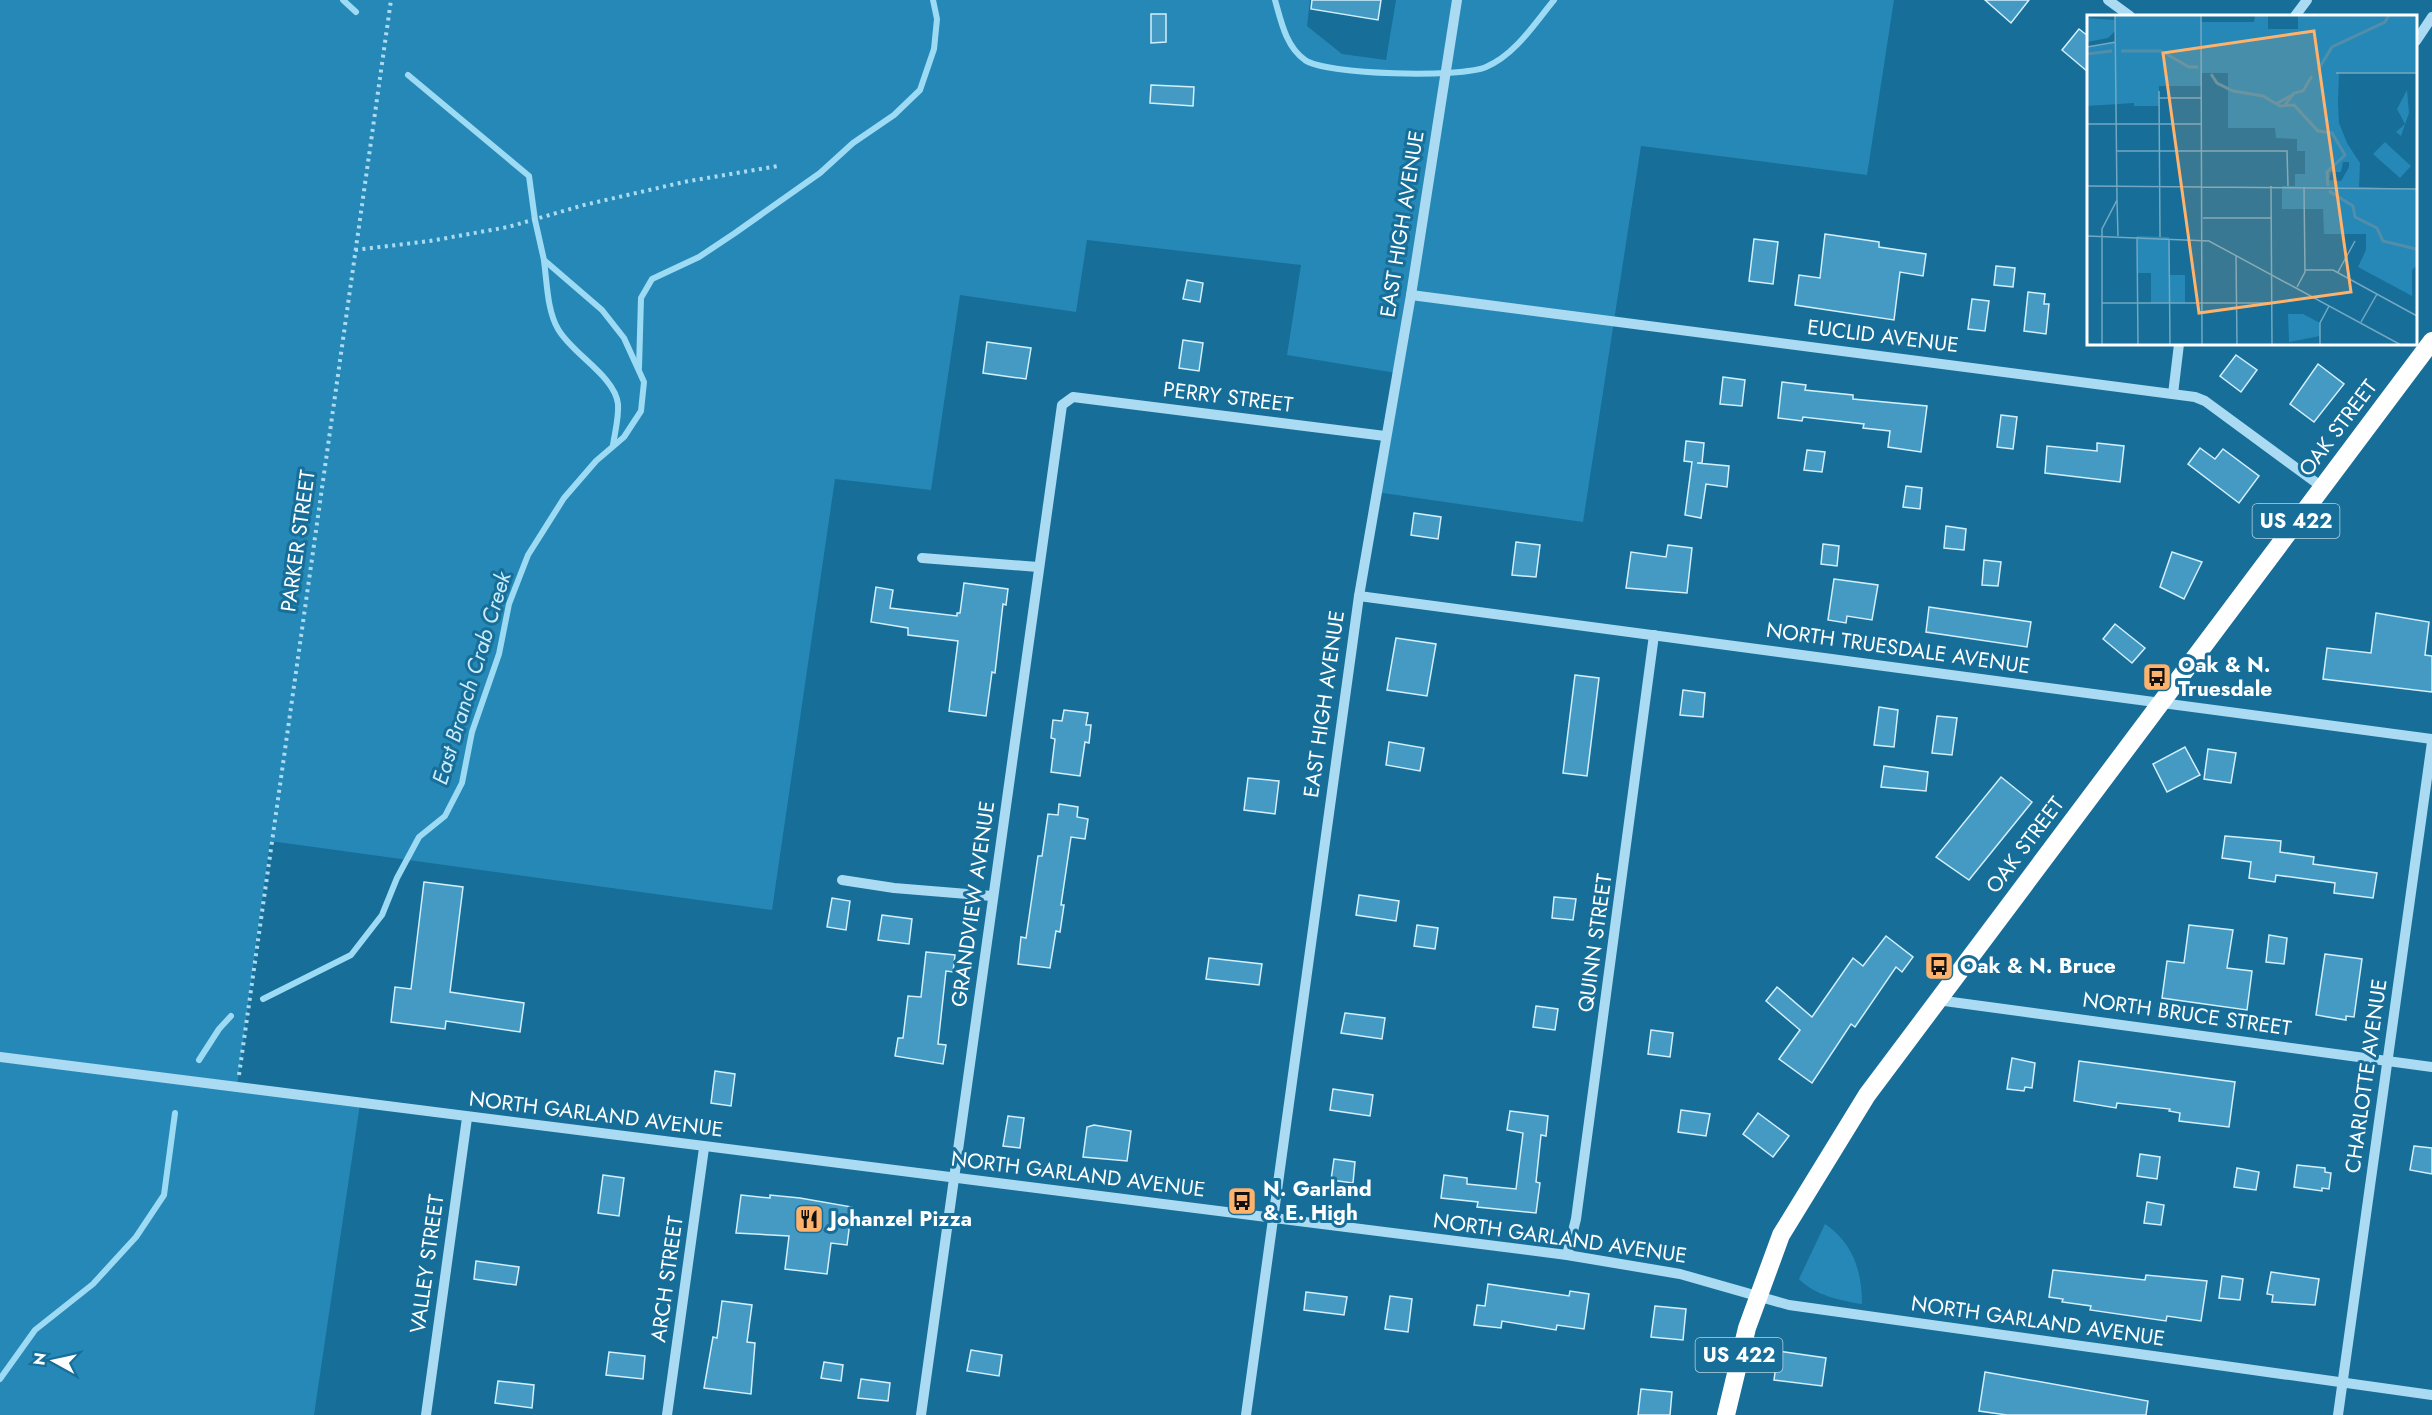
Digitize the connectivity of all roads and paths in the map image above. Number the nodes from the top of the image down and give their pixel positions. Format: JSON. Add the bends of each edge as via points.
{"nodes":[{"id":1,"x":391,"y":0,"type":"edge"},
{"id":2,"x":1457,"y":0,"type":"edge"},
{"id":3,"x":2108,"y":0,"type":"edge"},
{"id":4,"x":2307,"y":0,"type":"edge"},
{"id":5,"x":2129,"y":15,"type":"edge"},
{"id":6,"x":2296,"y":15,"type":"edge"},
{"id":7,"x":2432,"y":17,"type":"edge"},
{"id":8,"x":2417,"y":37,"type":"edge"},
{"id":9,"x":778,"y":166,"type":"dead end"},
{"id":10,"x":355,"y":250,"type":"junction"},
{"id":11,"x":1411,"y":295,"type":"junction"},
{"id":12,"x":2432,"y":341,"type":"edge"},
{"id":13,"x":2179,"y":345,"type":"edge"},
{"id":14,"x":2173,"y":394,"type":"junction"},
{"id":15,"x":1066,"y":400,"type":"joint"},
{"id":16,"x":1385,"y":436,"type":"junction"},
{"id":17,"x":2322,"y":487,"type":"junction"},
{"id":18,"x":922,"y":558,"type":"dead end"},
{"id":19,"x":1038,"y":567,"type":"junction"},
{"id":20,"x":1359,"y":596,"type":"junction"},
{"id":21,"x":1654,"y":635,"type":"junction"},
{"id":22,"x":2162,"y":703,"type":"junction"},
{"id":23,"x":2432,"y":740,"type":"edge"},
{"id":24,"x":842,"y":879,"type":"dead end"},
{"id":25,"x":992,"y":896,"type":"junction"},
{"id":26,"x":1937,"y":1000,"type":"junction"},
{"id":27,"x":0,"y":1057,"type":"edge"},
{"id":28,"x":2387,"y":1061,"type":"junction"},
{"id":29,"x":2432,"y":1067,"type":"edge"},
{"id":30,"x":237,"y":1087,"type":"junction"},
{"id":31,"x":467,"y":1118,"type":"junction"},
{"id":32,"x":704,"y":1148,"type":"junction"},
{"id":33,"x":954,"y":1178,"type":"junction"},
{"id":34,"x":1273,"y":1218,"type":"junction"},
{"id":35,"x":1567,"y":1255,"type":"junction"},
{"id":36,"x":1757,"y":1296,"type":"junction"},
{"id":37,"x":2342,"y":1384,"type":"junction"},
{"id":38,"x":2432,"y":1395,"type":"edge"},
{"id":39,"x":426,"y":1415,"type":"edge"},
{"id":40,"x":667,"y":1415,"type":"edge"},
{"id":41,"x":921,"y":1415,"type":"edge"},
{"id":42,"x":1246,"y":1415,"type":"edge"},
{"id":43,"x":1726,"y":1415,"type":"edge"},
{"id":44,"x":2338,"y":1415,"type":"edge"}],
"edges":[{"from":1,"to":10,"type":"path","name":"PARKER STREET"},
{"from":2,"to":11,"type":"street","name":"EAST HIGH AVENUE"},
{"from":3,"to":5,"type":"street"},
{"from":4,"to":6,"type":"street"},
{"from":7,"to":8,"type":"street"},
{"from":9,"to":10,"type":"path","via":[[684,182],[514,226]]},
{"from":10,"to":30,"type":"path","name":"PARKER STREET"},
{"from":11,"to":14,"type":"street","name":"EUCLID AVENUE"},
{"from":11,"to":16,"type":"street","name":"EAST HIGH AVENUE"},
{"from":12,"to":17,"type":"highway","name":"OAK STREET","number":"US 422"},
{"from":13,"to":14,"type":"street"},
{"from":14,"to":17,"type":"street","name":"EUCLID AVENUE","via":[[2205,401]]},
{"from":15,"to":16,"type":"street","name":"PERRY STREET","via":[[1073,397]]},
{"from":15,"to":19,"type":"street","name":"GRANDVIEW AVENUE","via":[[1060,414]]},
{"from":16,"to":20,"type":"street","name":"EAST HIGH AVENUE"},
{"from":17,"to":22,"type":"highway","name":"OAK STREET","number":"US 422"},
{"from":18,"to":19,"type":"street"},
{"from":19,"to":25,"type":"street","name":"GRANDVIEW AVENUE"},
{"from":20,"to":21,"type":"street","name":"NORTH TRUESDALE AVENUE"},
{"from":20,"to":34,"type":"street","name":"EAST HIGH AVENUE"},
{"from":21,"to":22,"type":"street","name":"NORTH TRUESDALE AVENUE"},
{"from":21,"to":35,"type":"street","name":"QUINN STREET","via":[[1578,1207]]},
{"from":22,"to":23,"type":"street","name":"NORTH TRUESDALE AVENUE"},
{"from":22,"to":26,"type":"highway","name":"OAK STREET","number":"US 422"},
{"from":23,"to":28,"type":"street","name":"CHARLOTTE AVENUE"},
{"from":24,"to":25,"type":"street"},
{"from":25,"to":33,"type":"street","name":"GRANDVIEW AVENUE"},
{"from":26,"to":28,"type":"street","name":"NORTH BRUCE STREET"},
{"from":26,"to":36,"type":"highway","name":"OAK STREET","number":"US 422","via":[[1867,1095],[1787,1225]]},
{"from":27,"to":30,"type":"street","name":"NORTH GARLAND AVENUE"},
{"from":28,"to":29,"type":"street","name":"NORTH BRUCE STREET"},
{"from":28,"to":37,"type":"street","name":"CHARLOTTE AVENUE"},
{"from":30,"to":31,"type":"street","name":"NORTH GARLAND AVENUE"},
{"from":31,"to":32,"type":"street","name":"NORTH GARLAND AVENUE"},
{"from":31,"to":39,"type":"street","name":"VALLEY STREET"},
{"from":32,"to":33,"type":"street","name":"NORTH GARLAND AVENUE"},
{"from":32,"to":40,"type":"street","name":"ARCH STREET"},
{"from":33,"to":34,"type":"street","name":"NORTH GARLAND AVENUE"},
{"from":33,"to":41,"type":"street","name":"GRANDVIEW AVENUE"},
{"from":34,"to":35,"type":"street","name":"NORTH GARLAND AVENUE"},
{"from":34,"to":42,"type":"street","name":"EAST HIGH AVENUE"},
{"from":35,"to":36,"type":"street","name":"NORTH GARLAND AVENUE","via":[[1680,1274]]},
{"from":36,"to":37,"type":"street","name":"NORTH GARLAND AVENUE","via":[[1789,1305]]},
{"from":36,"to":43,"type":"highway","name":"OAK STREET","number":"US 422"},
{"from":37,"to":38,"type":"street","name":"NORTH GARLAND AVENUE"},
{"from":37,"to":44,"type":"street","name":"CHARLOTTE AVENUE"}]}
